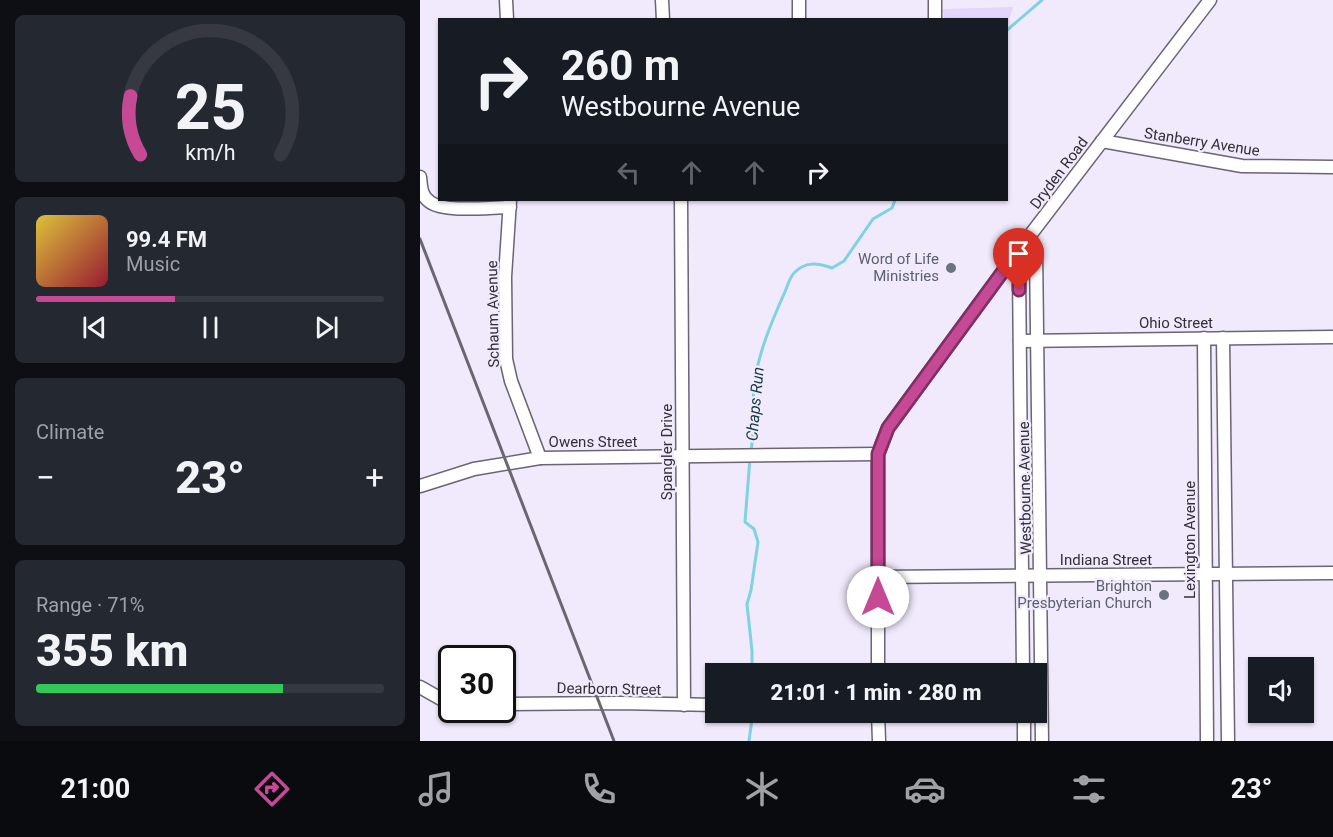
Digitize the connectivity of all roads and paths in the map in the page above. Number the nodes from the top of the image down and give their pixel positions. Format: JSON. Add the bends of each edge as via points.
{"nodes":[{"id":1,"x":506,"y":0,"type":"edge"},
{"id":2,"x":662,"y":0,"type":"edge"},
{"id":3,"x":799,"y":0,"type":"edge"},
{"id":4,"x":935,"y":0,"type":"edge"},
{"id":5,"x":1210,"y":0,"type":"edge"},
{"id":6,"x":507,"y":18,"type":"edge"},
{"id":7,"x":663,"y":18,"type":"edge"},
{"id":8,"x":800,"y":18,"type":"edge"},
{"id":9,"x":935,"y":18,"type":"edge"},
{"id":10,"x":1102,"y":141,"type":"junction"},
{"id":11,"x":1333,"y":167,"type":"edge"},
{"id":12,"x":420,"y":177,"type":"edge"},
{"id":13,"x":681,"y":201,"type":"edge"},
{"id":14,"x":510,"y":203,"type":"edge"},
{"id":15,"x":1027,"y":239,"type":"junction"},
{"id":16,"x":1015,"y":255,"type":"junction"},
{"id":17,"x":1333,"y":337,"type":"edge"},
{"id":18,"x":1204,"y":338,"type":"junction"},
{"id":19,"x":1223,"y":338,"type":"junction"},
{"id":20,"x":1038,"y":340,"type":"junction"},
{"id":21,"x":1020,"y":341,"type":"junction"},
{"id":22,"x":878,"y":454,"type":"junction"},
{"id":23,"x":682,"y":457,"type":"junction"},
{"id":24,"x":540,"y":458,"type":"junction"},
{"id":25,"x":420,"y":486,"type":"edge"},
{"id":26,"x":1333,"y":573,"type":"edge"},
{"id":27,"x":1205,"y":574,"type":"junction"},
{"id":28,"x":1226,"y":574,"type":"junction"},
{"id":29,"x":1041,"y":575,"type":"junction"},
{"id":30,"x":1022,"y":576,"type":"junction"},
{"id":31,"x":878,"y":577,"type":"junction"},
{"id":32,"x":878,"y":663,"type":"edge"},
{"id":33,"x":1023,"y":663,"type":"edge"},
{"id":34,"x":420,"y":687,"type":"edge"},
{"id":35,"x":438,"y":697,"type":"edge"},
{"id":36,"x":516,"y":704,"type":"edge"},
{"id":37,"x":684,"y":705,"type":"junction"},
{"id":38,"x":705,"y":705,"type":"edge"},
{"id":39,"x":878,"y":723,"type":"edge"},
{"id":40,"x":1024,"y":723,"type":"edge"},
{"id":41,"x":879,"y":741,"type":"edge"},
{"id":42,"x":1024,"y":741,"type":"edge"},
{"id":43,"x":1042,"y":741,"type":"edge"},
{"id":44,"x":1207,"y":741,"type":"edge"},
{"id":45,"x":1228,"y":741,"type":"edge"}],
"edges":[{"from":1,"to":6,"type":"street"},
{"from":2,"to":7,"type":"street"},
{"from":3,"to":8,"type":"street"},
{"from":4,"to":9,"type":"street"},
{"from":5,"to":10,"type":"street","name":"Dryden Road"},
{"from":10,"to":11,"type":"street","name":"Stanberry Avenue","via":[[1242,166]]},
{"from":10,"to":15,"type":"street","name":"Dryden Road"},
{"from":12,"to":14,"type":"street","via":[[421,191],[436,206]]},
{"from":13,"to":23,"type":"street","name":"Spangler Drive"},
{"from":14,"to":24,"type":"street","name":"Schaum Avenue","via":[[505,277],[506,359],[510,381]]},
{"from":15,"to":16,"type":"street","name":"Dryden Road"},
{"from":15,"to":20,"type":"street","name":"Westbourne Avenue","via":[[1036,248]]},
{"from":16,"to":21,"type":"street","name":"Westbourne Avenue","via":[[1019,270]]},
{"from":16,"to":22,"type":"street","name":"Dryden Road","via":[[888,428]]},
{"from":17,"to":19,"type":"street","name":"Ohio Street"},
{"from":18,"to":19,"type":"street","name":"Ohio Street"},
{"from":18,"to":20,"type":"street","name":"Ohio Street"},
{"from":18,"to":27,"type":"street","name":"Lexington Avenue"},
{"from":19,"to":28,"type":"street"},
{"from":20,"to":21,"type":"street","name":"Ohio Street"},
{"from":20,"to":29,"type":"street","name":"Westbourne Avenue"},
{"from":21,"to":30,"type":"street","name":"Westbourne Avenue"},
{"from":22,"to":23,"type":"street","name":"Owens Street"},
{"from":22,"to":31,"type":"street","name":"Dryden Road"},
{"from":23,"to":24,"type":"street","name":"Owens Street"},
{"from":23,"to":37,"type":"street","name":"Spangler Drive"},
{"from":24,"to":25,"type":"street","name":"Owens Street","via":[[474,469]]},
{"from":26,"to":28,"type":"street","name":"Indiana Street"},
{"from":27,"to":28,"type":"street","name":"Indiana Street"},
{"from":27,"to":29,"type":"street","name":"Indiana Street"},
{"from":27,"to":44,"type":"street","name":"Lexington Avenue"},
{"from":28,"to":45,"type":"street"},
{"from":29,"to":30,"type":"street","name":"Indiana Street"},
{"from":29,"to":43,"type":"street","name":"Westbourne Avenue"},
{"from":30,"to":31,"type":"street","name":"Indiana Street"},
{"from":30,"to":33,"type":"street","name":"Westbourne Avenue"},
{"from":31,"to":32,"type":"street","name":"Dryden Road"},
{"from":34,"to":35,"type":"street"},
{"from":36,"to":37,"type":"street","name":"Dearborn Street"},
{"from":37,"to":38,"type":"street","name":"Dearborn Street"},
{"from":39,"to":41,"type":"street"},
{"from":40,"to":42,"type":"street"}]}
